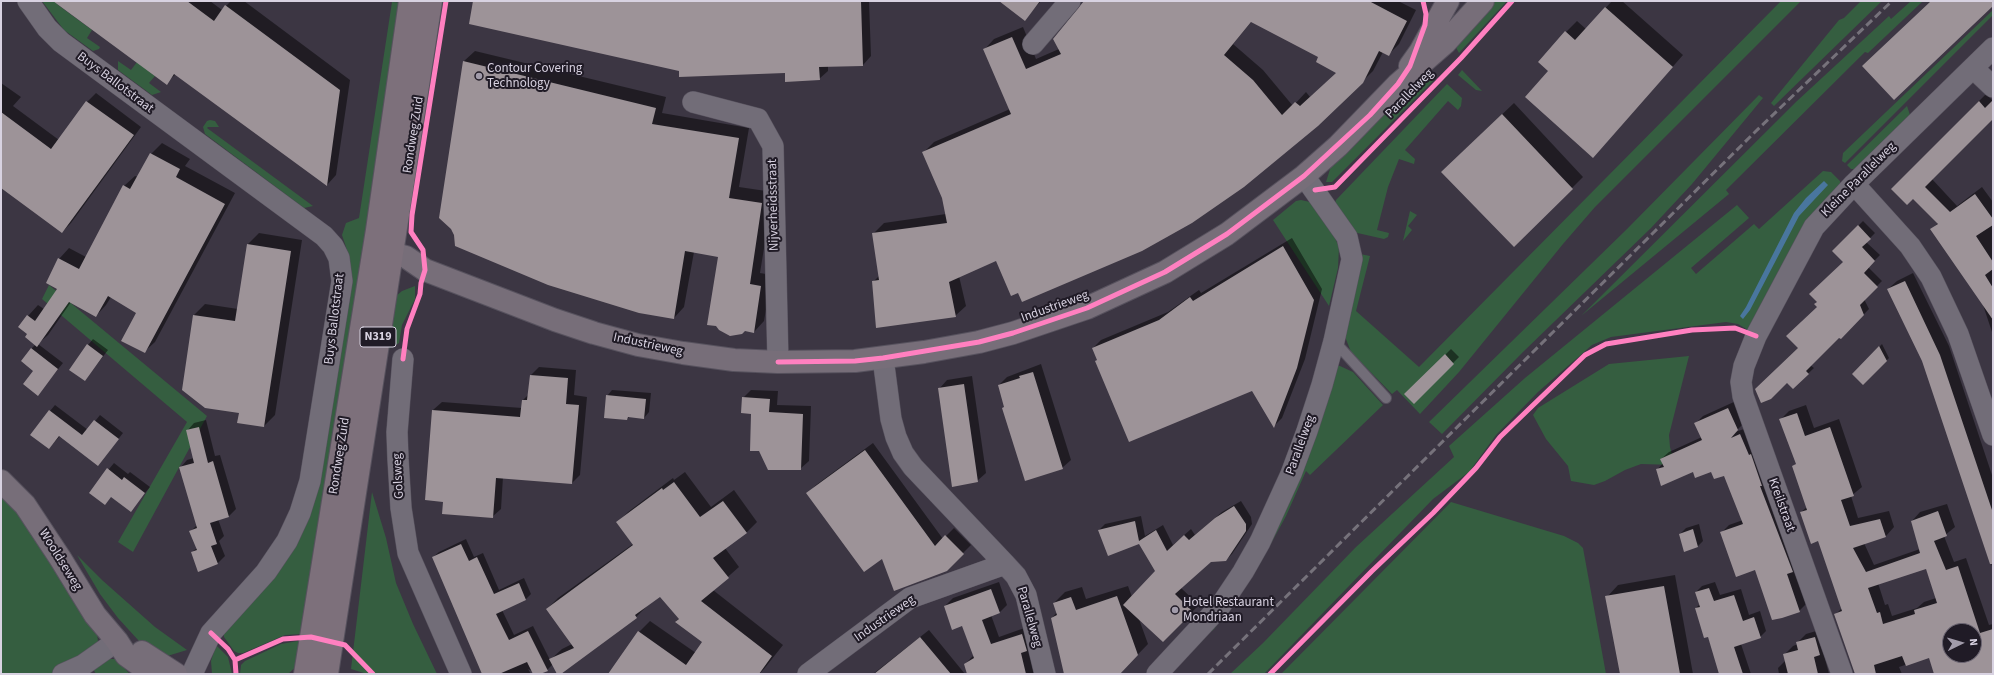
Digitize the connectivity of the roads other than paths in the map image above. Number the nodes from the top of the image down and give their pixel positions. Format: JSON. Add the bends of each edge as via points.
{"nodes":[{"id":1,"x":28,"y":1,"type":"edge"},
{"id":2,"x":410,"y":1,"type":"edge"},
{"id":3,"x":431,"y":1,"type":"edge"},
{"id":4,"x":1070,"y":1,"type":"edge"},
{"id":5,"x":1484,"y":1,"type":"edge"},
{"id":6,"x":1444,"y":2,"type":"edge"},
{"id":7,"x":1464,"y":22,"type":"junction"},
{"id":8,"x":1033,"y":44,"type":"dead end"},
{"id":9,"x":1993,"y":48,"type":"edge"},
{"id":10,"x":1973,"y":68,"type":"junction"},
{"id":11,"x":1398,"y":84,"type":"junction"},
{"id":12,"x":1993,"y":87,"type":"edge"},
{"id":13,"x":693,"y":102,"type":"dead end"},
{"id":14,"x":1304,"y":176,"type":"junction"},
{"id":15,"x":1854,"y":184,"type":"junction"},
{"id":16,"x":381,"y":262,"type":"junction"},
{"id":17,"x":1756,"y":336,"type":"joint"},
{"id":18,"x":1334,"y":341,"type":"junction"},
{"id":19,"x":883,"y":358,"type":"junction"},
{"id":20,"x":403,"y":359,"type":"dead end"},
{"id":21,"x":778,"y":362,"type":"junction"},
{"id":22,"x":1386,"y":398,"type":"dead end"},
{"id":23,"x":1993,"y":435,"type":"edge"},
{"id":24,"x":1,"y":481,"type":"edge"},
{"id":25,"x":1005,"y":564,"type":"junction"},
{"id":26,"x":117,"y":641,"type":"junction"},
{"id":27,"x":63,"y":674,"type":"edge"},
{"id":28,"x":152,"y":674,"type":"edge"},
{"id":29,"x":176,"y":674,"type":"edge"},
{"id":30,"x":192,"y":674,"type":"edge"},
{"id":31,"x":305,"y":674,"type":"edge"},
{"id":32,"x":327,"y":674,"type":"edge"},
{"id":33,"x":461,"y":674,"type":"edge"},
{"id":34,"x":808,"y":674,"type":"edge"},
{"id":35,"x":1045,"y":674,"type":"edge"},
{"id":36,"x":1157,"y":674,"type":"edge"},
{"id":37,"x":1842,"y":674,"type":"edge"}],
"edges":[{"from":1,"to":30,"type":"street","name":"Buys Ballotstraat","via":[[47,28],[61,42],[324,236],[339,258],[342,281],[310,481],[300,513],[287,541],[266,572],[211,633]]},
{"from":2,"to":16,"type":"main road","name":"Rondweg Zuid","number":"N319"},
{"from":3,"to":16,"type":"main road","name":"Rondweg Zuid","number":"N319"},
{"from":4,"to":8,"type":"street"},
{"from":5,"to":7,"type":"street","name":"Parallelweg"},
{"from":6,"to":7,"type":"street"},
{"from":6,"to":11,"type":"street","name":"Parallelweg","via":[[1420,52]]},
{"from":7,"to":11,"type":"street","name":"Parallelweg","via":[[1445,44]]},
{"from":9,"to":10,"type":"street","name":"Kleine Parallelweg"},
{"from":10,"to":12,"type":"street"},
{"from":10,"to":15,"type":"street","name":"Kleine Parallelweg"},
{"from":11,"to":14,"type":"street","name":"Parallelweg"},
{"from":13,"to":21,"type":"street","name":"Nijverheidsstraat","via":[[758,119],[773,146]]},
{"from":14,"to":18,"type":"street","name":"Parallelweg","via":[[1342,228],[1350,246],[1350,271]]},
{"from":14,"to":19,"type":"street","name":"Industrieweg","via":[[1227,234],[1194,255],[1165,272],[1094,305],[1013,333]]},
{"from":15,"to":17,"type":"street","name":"Kleine Parallelweg","via":[[1814,227]]},
{"from":15,"to":23,"type":"street","via":[[1910,246],[1931,277],[1958,334]]},
{"from":16,"to":21,"type":"street","name":"Industrieweg","via":[[425,270],[555,320],[638,345],[734,360]]},
{"from":16,"to":31,"type":"main road","name":"Rondweg Zuid","number":"N319"},
{"from":16,"to":32,"type":"main road","name":"Rondweg Zuid","number":"N319"},
{"from":17,"to":37,"type":"street","name":"Kreilstraat","via":[[1744,366],[1741,382],[1743,396]]},
{"from":18,"to":22,"type":"lane"},
{"from":18,"to":36,"type":"street","name":"Parallelweg","via":[[1307,431],[1291,474],[1260,542],[1221,605]]},
{"from":19,"to":21,"type":"street","name":"Industrieweg"},
{"from":19,"to":25,"type":"street","via":[[890,419],[903,453],[913,467]]},
{"from":20,"to":33,"type":"street","name":"Golsweg","via":[[398,417],[398,459],[401,508],[408,553]]},
{"from":24,"to":26,"type":"street","name":"Wooldseweg","via":[[25,505],[95,615]]},
{"from":25,"to":34,"type":"street","name":"Industrieweg","via":[[910,598]]},
{"from":25,"to":35,"type":"street","name":"Parallelweg","via":[[1016,576],[1026,595]]},
{"from":26,"to":27,"type":"street","via":[[83,665]]},
{"from":26,"to":28,"type":"street","name":"Wooldseweg","via":[[126,655]]},
{"from":26,"to":29,"type":"street","name":"Wooldseweg","via":[[133,646]]}]}
